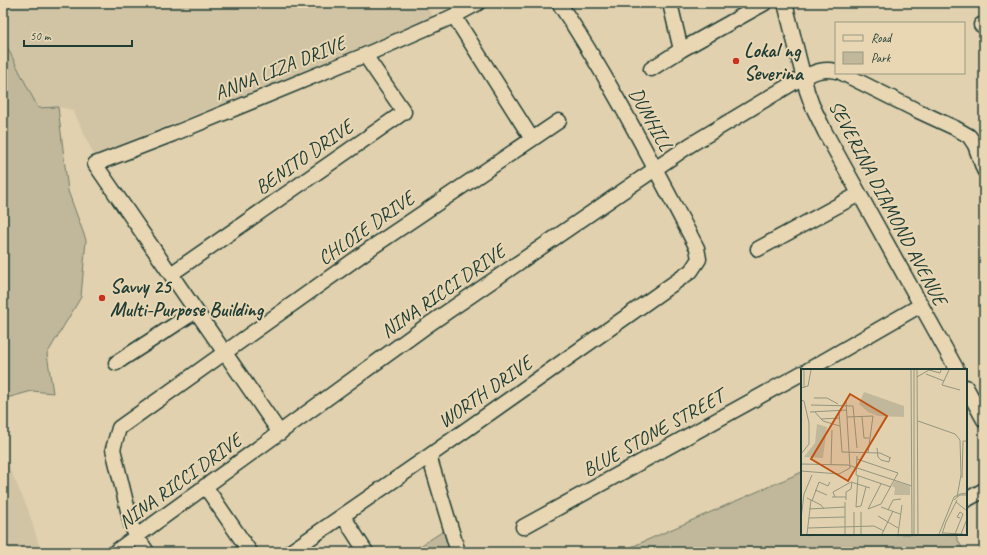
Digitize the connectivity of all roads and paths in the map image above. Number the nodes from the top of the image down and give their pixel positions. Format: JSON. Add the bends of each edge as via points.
{"nodes":[{"id":1,"x":478,"y":3,"type":"edge"},
{"id":2,"x":560,"y":3,"type":"edge"},
{"id":3,"x":670,"y":3,"type":"edge"},
{"id":4,"x":766,"y":3,"type":"edge"},
{"id":5,"x":785,"y":3,"type":"edge"},
{"id":6,"x":454,"y":16,"type":"junction"},
{"id":7,"x":681,"y":50,"type":"junction"},
{"id":8,"x":365,"y":55,"type":"junction"},
{"id":9,"x":651,"y":68,"type":"dead end"},
{"id":10,"x":835,"y":71,"type":"edge"},
{"id":11,"x":844,"y":74,"type":"edge"},
{"id":12,"x":803,"y":77,"type":"junction"},
{"id":13,"x":559,"y":121,"type":"dead end"},
{"id":14,"x":532,"y":139,"type":"junction"},
{"id":15,"x":656,"y":169,"type":"junction"},
{"id":16,"x":984,"y":170,"type":"edge"},
{"id":17,"x":859,"y":194,"type":"junction"},
{"id":18,"x":758,"y":249,"type":"dead end"},
{"id":19,"x":699,"y":259,"type":"joint"},
{"id":20,"x":171,"y":274,"type":"junction"},
{"id":21,"x":920,"y":305,"type":"junction"},
{"id":22,"x":196,"y":310,"type":"junction"},
{"id":23,"x":225,"y":352,"type":"junction"},
{"id":24,"x":116,"y":363,"type":"dead end"},
{"id":25,"x":810,"y":369,"type":"edge"},
{"id":26,"x":956,"y":369,"type":"edge"},
{"id":27,"x":801,"y":375,"type":"edge"},
{"id":28,"x":967,"y":389,"type":"edge"},
{"id":29,"x":984,"y":420,"type":"edge"},
{"id":30,"x":280,"y":432,"type":"junction"},
{"id":31,"x":429,"y":456,"type":"junction"},
{"id":32,"x":205,"y":486,"type":"junction"},
{"id":33,"x":984,"y":490,"type":"edge"},
{"id":34,"x":967,"y":499,"type":"edge"},
{"id":35,"x":343,"y":516,"type":"junction"},
{"id":36,"x":523,"y":526,"type":"dead end"},
{"id":37,"x":137,"y":537,"type":"junction"},
{"id":38,"x":115,"y":552,"type":"edge"},
{"id":39,"x":147,"y":552,"type":"edge"},
{"id":40,"x":250,"y":552,"type":"edge"},
{"id":41,"x":290,"y":552,"type":"edge"},
{"id":42,"x":366,"y":552,"type":"edge"},
{"id":43,"x":458,"y":552,"type":"edge"}],
"edges":[{"from":1,"to":6,"type":"street","name":"ANNA LIZA DRIVE"},
{"from":2,"to":15,"type":"street","name":"DUNHILL","via":[[582,37]]},
{"from":3,"to":7,"type":"street"},
{"from":4,"to":7,"type":"street"},
{"from":5,"to":12,"type":"street","name":"SEVERINA DIAMOND AVENUE"},
{"from":6,"to":8,"type":"street","name":"ANNA LIZA DRIVE"},
{"from":6,"to":14,"type":"street"},
{"from":7,"to":9,"type":"street"},
{"from":8,"to":20,"type":"street","name":"BENITO DRIVE","via":[[404,112]]},
{"from":8,"to":20,"type":"street","name":"ANNA LIZA DRIVE","via":[[95,164]]},
{"from":10,"to":12,"type":"street","name":"NINA RICCI DRIVE","via":[[818,70]]},
{"from":11,"to":16,"type":"street","via":[[969,136]]},
{"from":12,"to":15,"type":"street","name":"NINA RICCI DRIVE","via":[[690,145]]},
{"from":12,"to":17,"type":"street","name":"SEVERINA DIAMOND AVENUE","via":[[815,112]]},
{"from":13,"to":14,"type":"street","name":"CHLOIE DRIVE"},
{"from":14,"to":23,"type":"street","name":"CHLOIE DRIVE","via":[[370,248]]},
{"from":15,"to":19,"type":"street","name":"DUNHILL","via":[[697,248]]},
{"from":15,"to":30,"type":"street","name":"NINA RICCI DRIVE","via":[[425,327]]},
{"from":17,"to":18,"type":"street"},
{"from":17,"to":21,"type":"street","name":"SEVERINA DIAMOND AVENUE"},
{"from":19,"to":31,"type":"street","name":"WORTH DRIVE","via":[[692,271]]},
{"from":20,"to":22,"type":"street"},
{"from":21,"to":25,"type":"street"},
{"from":21,"to":26,"type":"street","name":"SEVERINA DIAMOND AVENUE"},
{"from":22,"to":23,"type":"street"},
{"from":22,"to":24,"type":"street"},
{"from":23,"to":30,"type":"street"},
{"from":23,"to":37,"type":"street","name":"CHLOIE DRIVE","via":[[119,428],[113,449],[132,527]]},
{"from":27,"to":36,"type":"street","name":"BLUE STONE STREET"},
{"from":28,"to":29,"type":"street"},
{"from":30,"to":32,"type":"street","name":"NINA RICCI DRIVE"},
{"from":31,"to":35,"type":"street","name":"WORTH DRIVE"},
{"from":31,"to":43,"type":"street"},
{"from":32,"to":37,"type":"street","name":"NINA RICCI DRIVE"},
{"from":32,"to":40,"type":"street"},
{"from":33,"to":34,"type":"street"},
{"from":35,"to":41,"type":"street","name":"WORTH DRIVE"},
{"from":35,"to":42,"type":"street"},
{"from":37,"to":38,"type":"street","name":"NINA RICCI DRIVE"},
{"from":37,"to":39,"type":"street","name":"CHLOIE DRIVE"}]}
